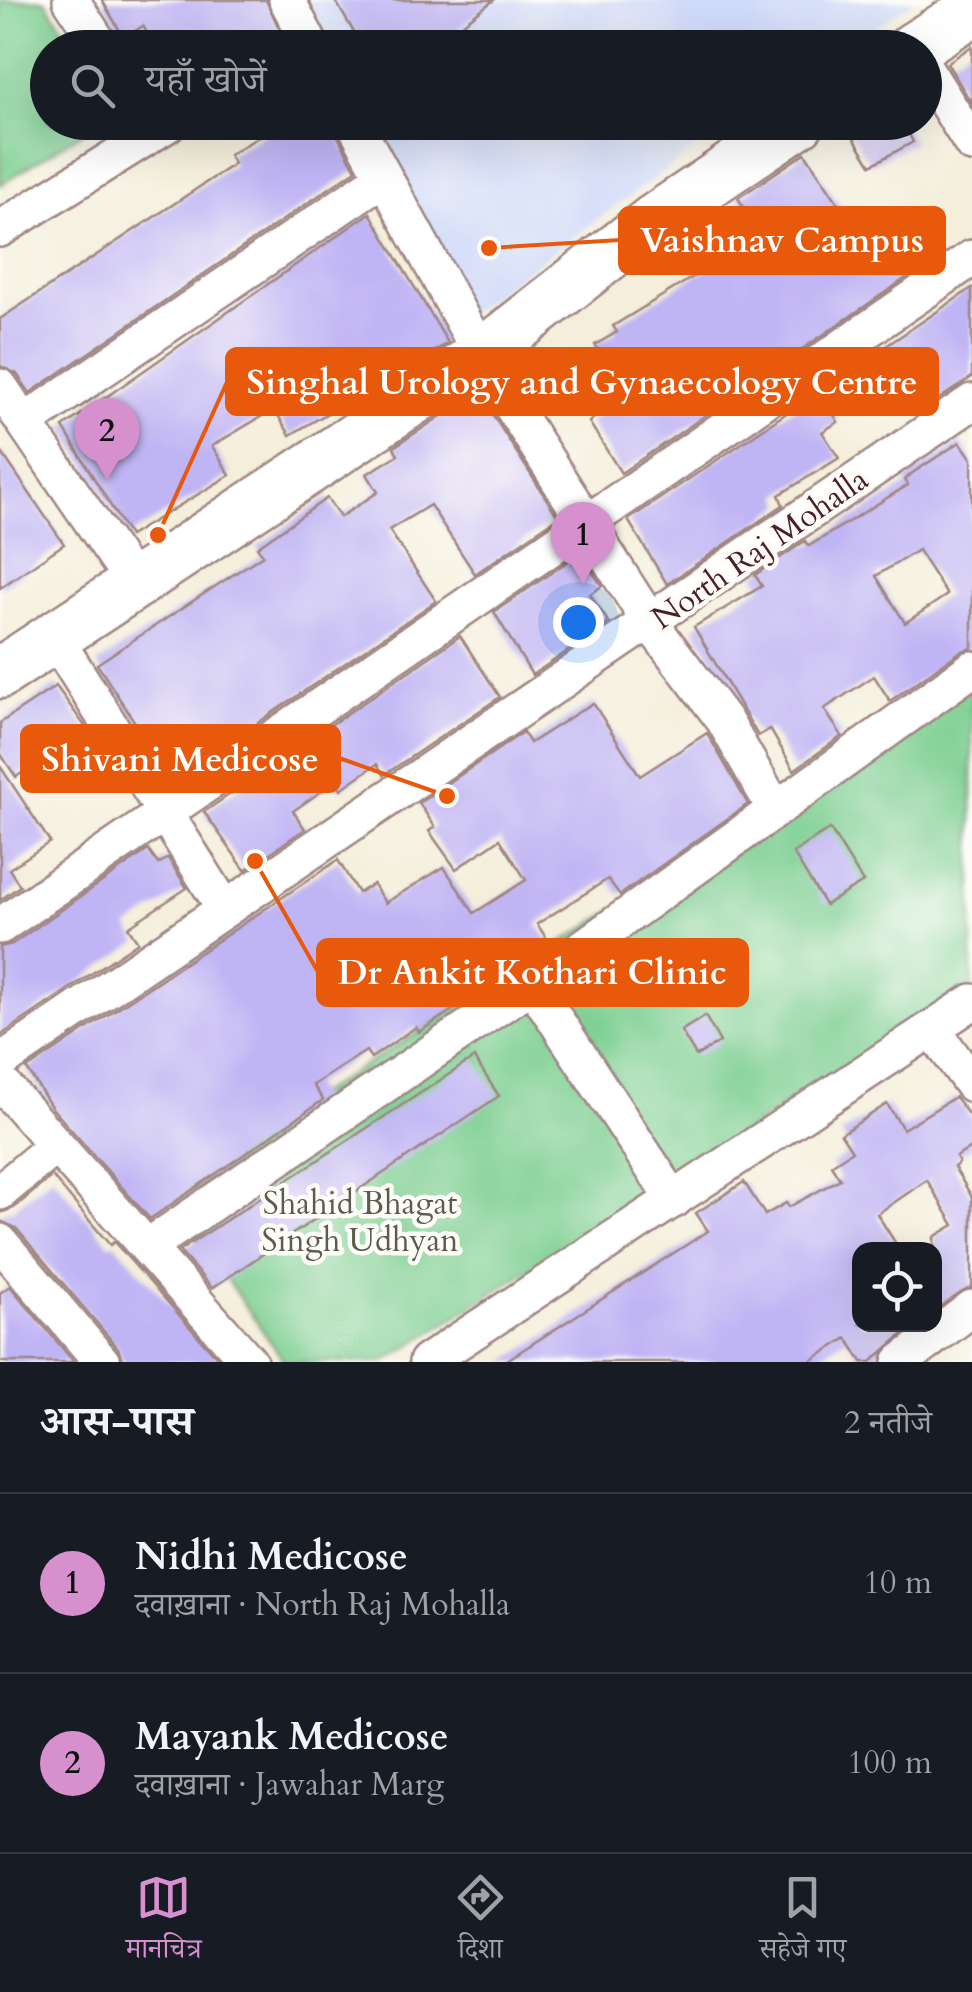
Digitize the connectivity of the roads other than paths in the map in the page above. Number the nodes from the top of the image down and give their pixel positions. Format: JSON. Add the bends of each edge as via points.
{"nodes":[{"id":1,"x":72,"y":0,"type":"edge"},
{"id":2,"x":286,"y":0,"type":"edge"},
{"id":3,"x":972,"y":12,"type":"edge"},
{"id":4,"x":91,"y":30,"type":"edge"},
{"id":5,"x":301,"y":30,"type":"edge"},
{"id":6,"x":942,"y":30,"type":"edge"},
{"id":7,"x":942,"y":95,"type":"edge"},
{"id":8,"x":136,"y":140,"type":"edge"},
{"id":9,"x":364,"y":140,"type":"edge"},
{"id":10,"x":772,"y":140,"type":"edge"},
{"id":11,"x":972,"y":144,"type":"edge"},
{"id":12,"x":384,"y":177,"type":"junction"},
{"id":13,"x":0,"y":228,"type":"edge"},
{"id":14,"x":972,"y":258,"type":"edge"},
{"id":15,"x":481,"y":355,"type":"junction"},
{"id":16,"x":0,"y":387,"type":"edge"},
{"id":17,"x":972,"y":402,"type":"edge"},
{"id":18,"x":25,"y":422,"type":"junction"},
{"id":19,"x":586,"y":521,"type":"junction"},
{"id":20,"x":133,"y":582,"type":"junction"},
{"id":21,"x":651,"y":624,"type":"junction"},
{"id":22,"x":55,"y":638,"type":"junction"},
{"id":23,"x":972,"y":669,"type":"edge"},
{"id":24,"x":0,"y":673,"type":"edge"},
{"id":25,"x":774,"y":807,"type":"junction"},
{"id":26,"x":165,"y":816,"type":"junction"},
{"id":27,"x":226,"y":909,"type":"junction"},
{"id":28,"x":0,"y":926,"type":"edge"},
{"id":29,"x":532,"y":984,"type":"junction"},
{"id":30,"x":972,"y":1002,"type":"edge"},
{"id":31,"x":933,"y":1030,"type":"junction"},
{"id":32,"x":0,"y":1062,"type":"edge"},
{"id":33,"x":0,"y":1082,"type":"edge"},
{"id":34,"x":972,"y":1084,"type":"edge"},
{"id":35,"x":55,"y":1146,"type":"junction"},
{"id":36,"x":0,"y":1192,"type":"edge"},
{"id":37,"x":674,"y":1200,"type":"junction"},
{"id":38,"x":0,"y":1242,"type":"edge"},
{"id":39,"x":149,"y":1246,"type":"junction"},
{"id":40,"x":972,"y":1308,"type":"edge"},
{"id":41,"x":102,"y":1362,"type":"edge"},
{"id":42,"x":249,"y":1362,"type":"edge"},
{"id":43,"x":427,"y":1362,"type":"edge"},
{"id":44,"x":901,"y":1362,"type":"edge"}],
"edges":[{"from":1,"to":4,"type":"street"},
{"from":2,"to":5,"type":"street"},
{"from":3,"to":6,"type":"main road"},
{"from":7,"to":11,"type":"street"},
{"from":8,"to":13,"type":"street"},
{"from":9,"to":12,"type":"street"},
{"from":10,"to":15,"type":"main road","via":[[655,219]]},
{"from":12,"to":15,"type":"street"},
{"from":12,"to":18,"type":"street"},
{"from":14,"to":19,"type":"street"},
{"from":15,"to":19,"type":"street"},
{"from":15,"to":20,"type":"main road"},
{"from":16,"to":18,"type":"street"},
{"from":17,"to":21,"type":"street","name":"North Raj Mohalla"},
{"from":18,"to":20,"type":"street"},
{"from":19,"to":21,"type":"street"},
{"from":19,"to":26,"type":"street"},
{"from":20,"to":22,"type":"main road"},
{"from":21,"to":25,"type":"street","via":[[724,720]]},
{"from":21,"to":27,"type":"street","name":"North Raj Mohalla"},
{"from":22,"to":24,"type":"main road"},
{"from":22,"to":26,"type":"street"},
{"from":23,"to":25,"type":"street"},
{"from":25,"to":29,"type":"street"},
{"from":26,"to":27,"type":"street"},
{"from":26,"to":28,"type":"street"},
{"from":27,"to":32,"type":"street","name":"North Raj Mohalla"},
{"from":29,"to":37,"type":"street"},
{"from":29,"to":39,"type":"street"},
{"from":30,"to":31,"type":"street"},
{"from":31,"to":34,"type":"street"},
{"from":31,"to":37,"type":"street"},
{"from":33,"to":35,"type":"street"},
{"from":35,"to":36,"type":"street"},
{"from":35,"to":39,"type":"street"},
{"from":37,"to":43,"type":"street"},
{"from":38,"to":41,"type":"street"},
{"from":39,"to":42,"type":"street"},
{"from":40,"to":44,"type":"street"}]}
